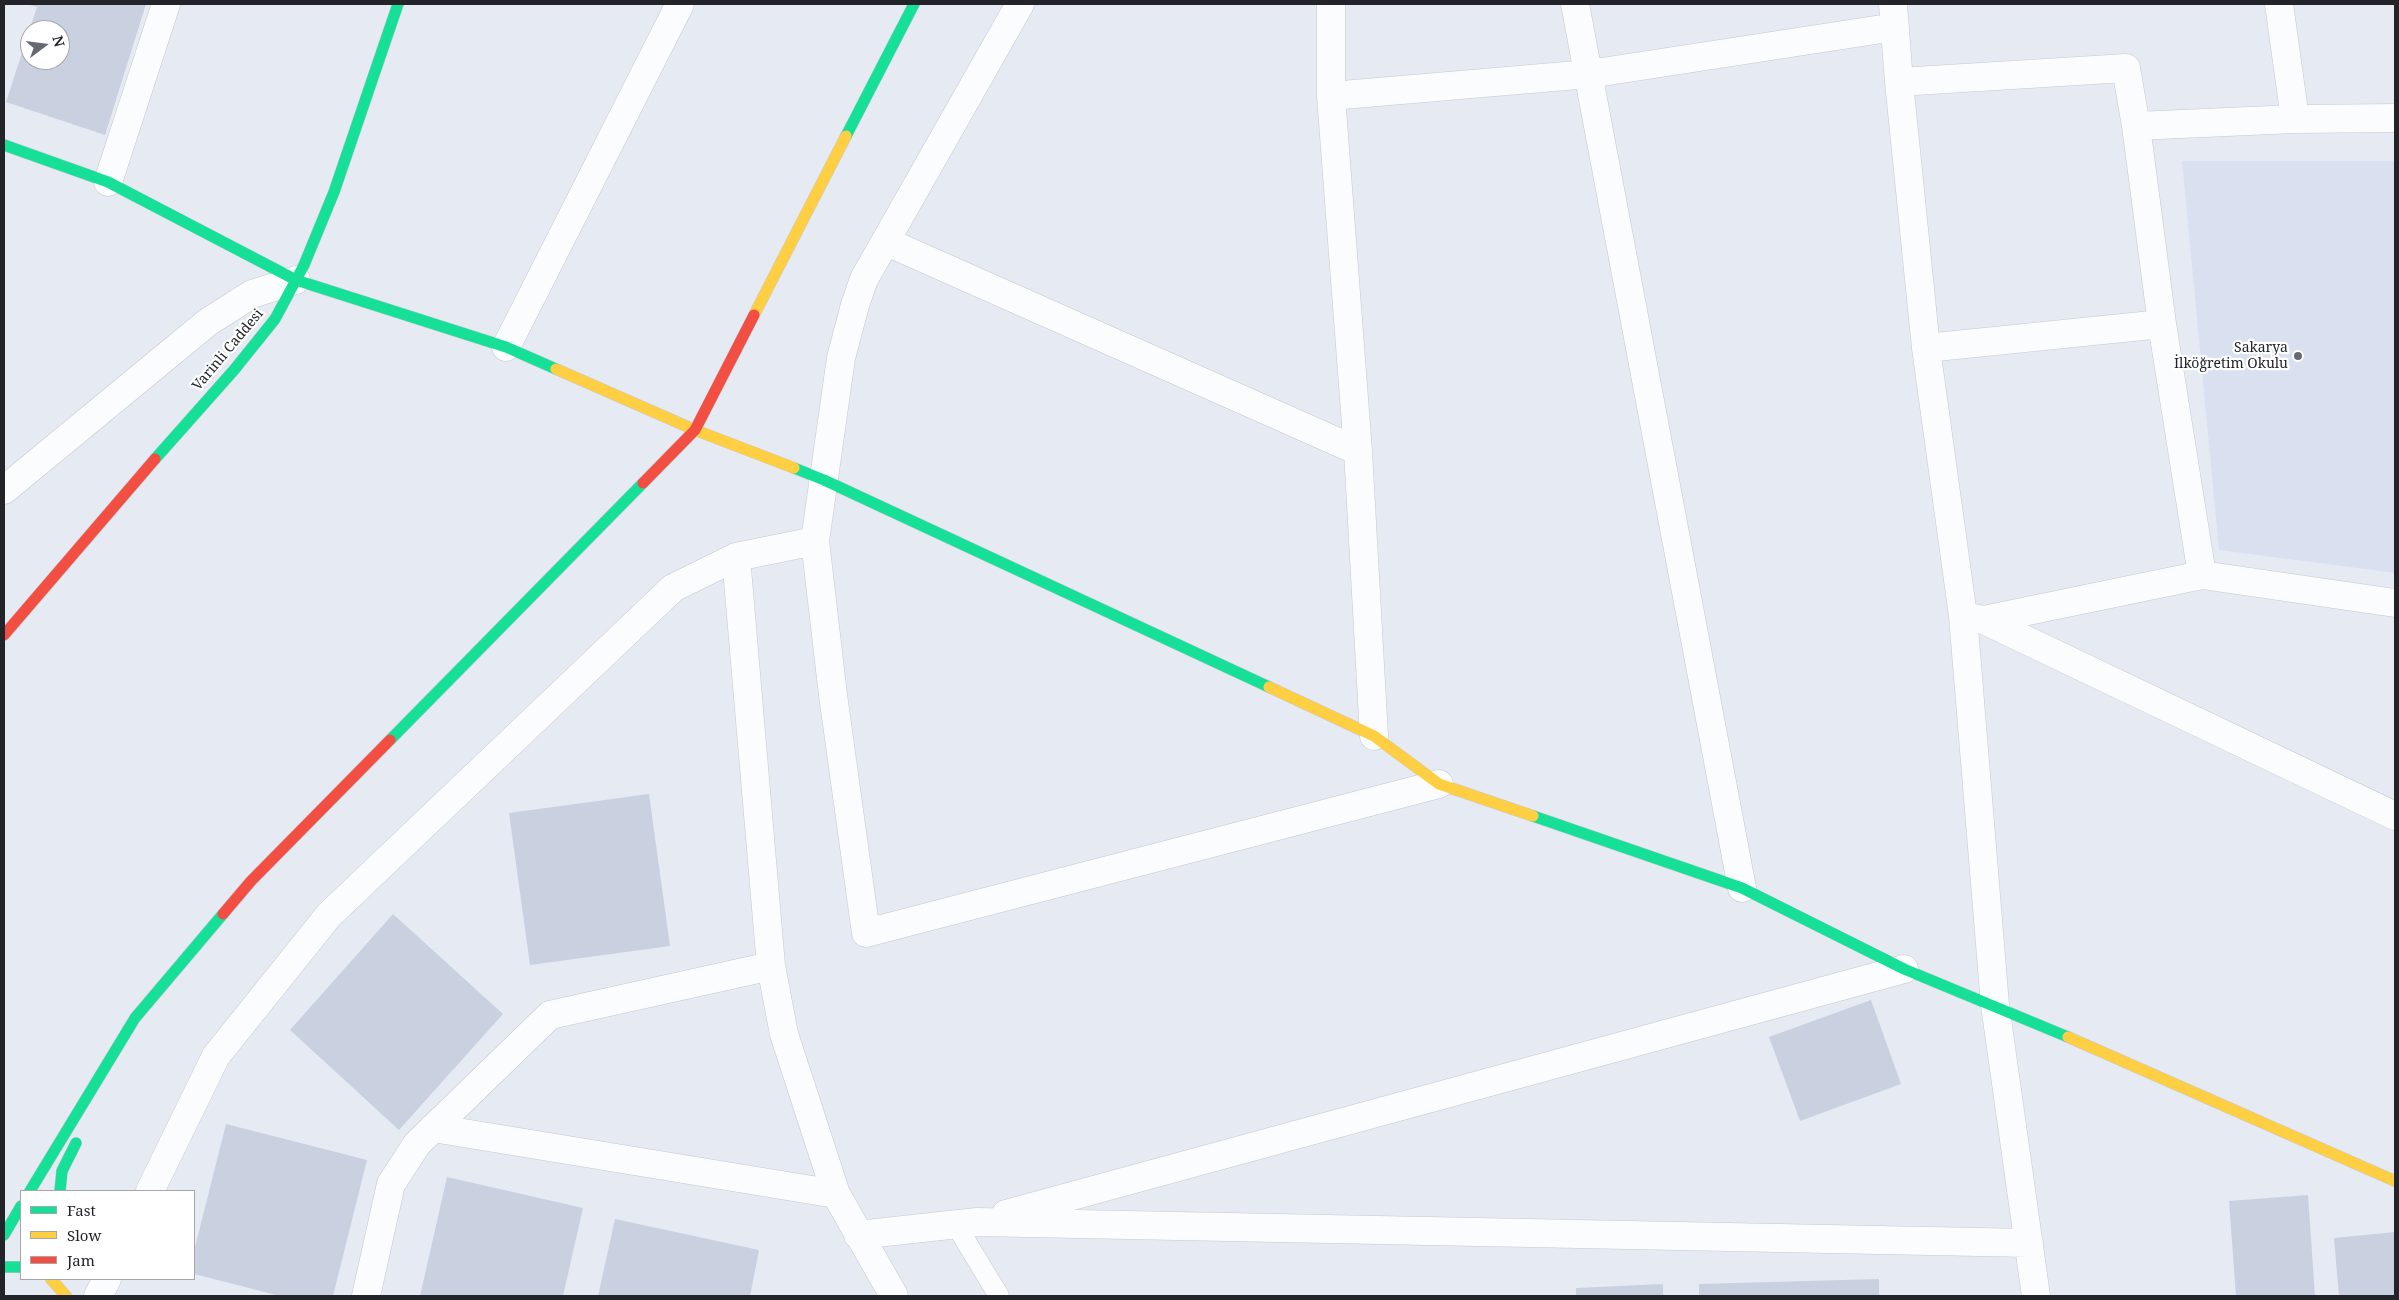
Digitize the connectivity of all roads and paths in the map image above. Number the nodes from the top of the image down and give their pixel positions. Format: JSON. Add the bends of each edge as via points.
{"nodes":[{"id":1,"x":166,"y":4,"type":"edge"},
{"id":2,"x":398,"y":4,"type":"edge"},
{"id":3,"x":680,"y":4,"type":"edge"},
{"id":4,"x":914,"y":4,"type":"edge"},
{"id":5,"x":1020,"y":4,"type":"edge"},
{"id":6,"x":1331,"y":4,"type":"edge"},
{"id":7,"x":1575,"y":4,"type":"edge"},
{"id":8,"x":2279,"y":4,"type":"edge"},
{"id":9,"x":1894,"y":15,"type":"edge"},
{"id":10,"x":1589,"y":74,"type":"junction"},
{"id":11,"x":1899,"y":82,"type":"junction"},
{"id":12,"x":1331,"y":96,"type":"junction"},
{"id":13,"x":2395,"y":118,"type":"edge"},
{"id":14,"x":2295,"y":119,"type":"junction"},
{"id":15,"x":2136,"y":126,"type":"junction"},
{"id":16,"x":4,"y":145,"type":"edge"},
{"id":17,"x":108,"y":182,"type":"junction"},
{"id":18,"x":887,"y":242,"type":"junction"},
{"id":19,"x":296,"y":280,"type":"junction"},
{"id":20,"x":2162,"y":324,"type":"junction"},
{"id":21,"x":506,"y":347,"type":"junction"},
{"id":22,"x":1926,"y":348,"type":"junction"},
{"id":23,"x":695,"y":430,"type":"junction"},
{"id":24,"x":1358,"y":451,"type":"junction"},
{"id":25,"x":824,"y":480,"type":"junction"},
{"id":26,"x":4,"y":490,"type":"edge"},
{"id":27,"x":816,"y":541,"type":"junction"},
{"id":28,"x":736,"y":557,"type":"junction"},
{"id":29,"x":2202,"y":575,"type":"junction"},
{"id":30,"x":2395,"y":603,"type":"edge"},
{"id":31,"x":1974,"y":618,"type":"junction"},
{"id":32,"x":4,"y":635,"type":"edge"},
{"id":33,"x":1374,"y":736,"type":"junction"},
{"id":34,"x":1439,"y":784,"type":"junction"},
{"id":35,"x":2395,"y":816,"type":"edge"},
{"id":36,"x":1742,"y":888,"type":"junction"},
{"id":37,"x":771,"y":966,"type":"junction"},
{"id":38,"x":1904,"y":969,"type":"junction"},
{"id":39,"x":1995,"y":1005,"type":"junction"},
{"id":40,"x":135,"y":1018,"type":"junction"},
{"id":41,"x":433,"y":1128,"type":"junction"},
{"id":42,"x":2395,"y":1181,"type":"edge"},
{"id":43,"x":31,"y":1190,"type":"edge"},
{"id":44,"x":60,"y":1190,"type":"edge"},
{"id":45,"x":150,"y":1190,"type":"edge"},
{"id":46,"x":836,"y":1194,"type":"junction"},
{"id":47,"x":20,"y":1208,"type":"edge"},
{"id":48,"x":966,"y":1223,"type":"junction"},
{"id":49,"x":4,"y":1235,"type":"edge"},
{"id":50,"x":858,"y":1235,"type":"junction"},
{"id":51,"x":2029,"y":1243,"type":"junction"},
{"id":52,"x":4,"y":1267,"type":"edge"},
{"id":53,"x":20,"y":1267,"type":"edge"},
{"id":54,"x":52,"y":1280,"type":"edge"},
{"id":55,"x":106,"y":1280,"type":"edge"},
{"id":56,"x":66,"y":1296,"type":"edge"},
{"id":57,"x":98,"y":1296,"type":"edge"},
{"id":58,"x":366,"y":1296,"type":"edge"},
{"id":59,"x":894,"y":1296,"type":"edge"},
{"id":60,"x":999,"y":1296,"type":"edge"},
{"id":61,"x":2036,"y":1296,"type":"edge"}],
"edges":[{"from":1,"to":17,"type":"street"},
{"from":2,"to":19,"type":"street","name":"Varinli Caddesi","via":[[334,192]]},
{"from":3,"to":21,"type":"street"},
{"from":4,"to":23,"type":"street"},
{"from":5,"to":18,"type":"street"},
{"from":6,"to":12,"type":"street"},
{"from":7,"to":10,"type":"street"},
{"from":8,"to":14,"type":"street"},
{"from":9,"to":10,"type":"street"},
{"from":9,"to":11,"type":"street"},
{"from":10,"to":12,"type":"street"},
{"from":10,"to":36,"type":"street"},
{"from":11,"to":15,"type":"street","via":[[2126,68]]},
{"from":11,"to":22,"type":"street"},
{"from":12,"to":24,"type":"street"},
{"from":13,"to":14,"type":"street"},
{"from":14,"to":15,"type":"street"},
{"from":15,"to":20,"type":"street"},
{"from":16,"to":17,"type":"street"},
{"from":17,"to":19,"type":"street"},
{"from":18,"to":24,"type":"street"},
{"from":18,"to":25,"type":"street","via":[[864,280],[852,314],[841,358]]},
{"from":19,"to":21,"type":"street"},
{"from":19,"to":26,"type":"street","via":[[252,294],[208,322]]},
{"from":19,"to":32,"type":"street","name":"Varinli Caddesi","via":[[275,319],[234,370]]},
{"from":20,"to":22,"type":"street"},
{"from":20,"to":29,"type":"street"},
{"from":21,"to":23,"type":"street"},
{"from":22,"to":31,"type":"street"},
{"from":23,"to":25,"type":"street"},
{"from":23,"to":40,"type":"street","via":[[251,881]]},
{"from":24,"to":33,"type":"street"},
{"from":25,"to":27,"type":"street"},
{"from":25,"to":33,"type":"street"},
{"from":27,"to":28,"type":"street"},
{"from":27,"to":34,"type":"street","via":[[833,695],[866,933]]},
{"from":28,"to":37,"type":"street"},
{"from":28,"to":45,"type":"street","via":[[674,588],[329,915],[216,1056]]},
{"from":29,"to":30,"type":"street"},
{"from":29,"to":31,"type":"street"},
{"from":31,"to":35,"type":"street"},
{"from":31,"to":39,"type":"street"},
{"from":33,"to":34,"type":"street"},
{"from":34,"to":36,"type":"street"},
{"from":36,"to":38,"type":"street"},
{"from":37,"to":41,"type":"street","via":[[550,1015]]},
{"from":37,"to":46,"type":"street","via":[[784,1034]]},
{"from":38,"to":39,"type":"street"},
{"from":38,"to":48,"type":"street"},
{"from":39,"to":42,"type":"street"},
{"from":39,"to":51,"type":"street"},
{"from":40,"to":43,"type":"street"},
{"from":40,"to":44,"type":"street","via":[[62,1171]]},
{"from":41,"to":46,"type":"street"},
{"from":41,"to":58,"type":"street","via":[[417,1144],[391,1184]]},
{"from":46,"to":50,"type":"street"},
{"from":47,"to":49,"type":"street"},
{"from":48,"to":50,"type":"street"},
{"from":48,"to":51,"type":"street"},
{"from":48,"to":60,"type":"lane"},
{"from":50,"to":59,"type":"street"},
{"from":51,"to":61,"type":"street"},
{"from":52,"to":53,"type":"street"},
{"from":54,"to":56,"type":"street"},
{"from":55,"to":57,"type":"street"}]}
